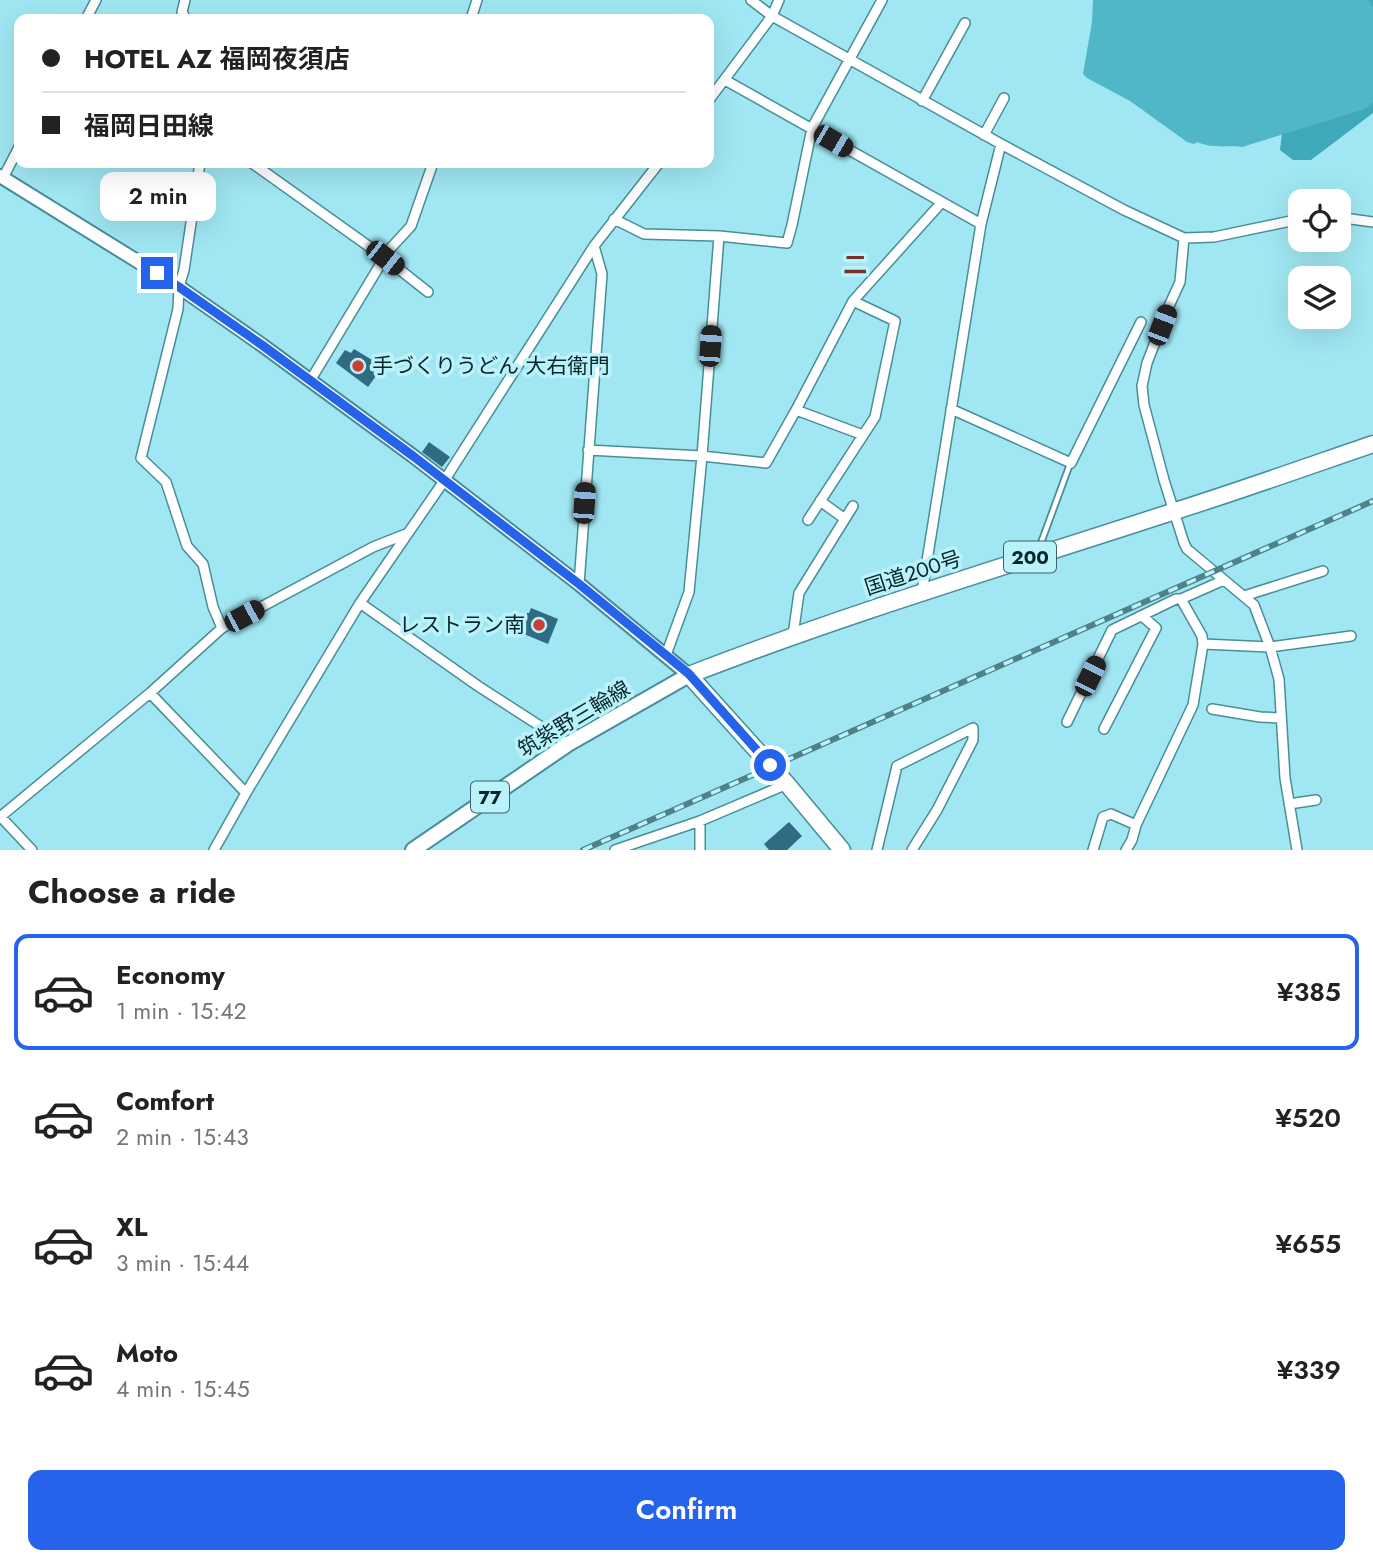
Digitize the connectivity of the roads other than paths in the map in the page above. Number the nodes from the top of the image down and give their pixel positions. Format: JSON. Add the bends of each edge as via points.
{"nodes":[{"id":1,"x":751,"y":0,"type":"edge"},
{"id":2,"x":779,"y":0,"type":"edge"},
{"id":3,"x":882,"y":0,"type":"edge"},
{"id":4,"x":772,"y":16,"type":"junction"},
{"id":5,"x":965,"y":23,"type":"dead end"},
{"id":6,"x":848,"y":60,"type":"junction"},
{"id":7,"x":725,"y":80,"type":"junction"},
{"id":8,"x":714,"y":94,"type":"edge"},
{"id":9,"x":1004,"y":98,"type":"dead end"},
{"id":10,"x":922,"y":101,"type":"junction"},
{"id":11,"x":811,"y":128,"type":"junction"},
{"id":12,"x":984,"y":135,"type":"junction"},
{"id":13,"x":1001,"y":144,"type":"junction"},
{"id":14,"x":14,"y":155,"type":"edge"},
{"id":15,"x":199,"y":168,"type":"edge"},
{"id":16,"x":259,"y":168,"type":"edge"},
{"id":17,"x":431,"y":168,"type":"edge"},
{"id":18,"x":655,"y":168,"type":"edge"},
{"id":19,"x":1,"y":177,"type":"edge"},
{"id":20,"x":942,"y":202,"type":"junction"},
{"id":21,"x":614,"y":219,"type":"junction"},
{"id":22,"x":1351,"y":219,"type":"edge"},
{"id":23,"x":1288,"y":222,"type":"edge"},
{"id":24,"x":1373,"y":222,"type":"edge"},
{"id":25,"x":981,"y":224,"type":"junction"},
{"id":26,"x":719,"y":236,"type":"junction"},
{"id":27,"x":1184,"y":239,"type":"junction"},
{"id":28,"x":594,"y":246,"type":"junction"},
{"id":29,"x":385,"y":258,"type":"junction"},
{"id":30,"x":179,"y":287,"type":"junction"},
{"id":31,"x":428,"y":292,"type":"dead end"},
{"id":32,"x":853,"y":301,"type":"junction"},
{"id":33,"x":1141,"y":322,"type":"dead end"},
{"id":34,"x":310,"y":381,"type":"junction"},
{"id":35,"x":951,"y":409,"type":"junction"},
{"id":36,"x":796,"y":410,"type":"junction"},
{"id":37,"x":863,"y":435,"type":"junction"},
{"id":38,"x":1373,"y":444,"type":"edge"},
{"id":39,"x":588,"y":450,"type":"junction"},
{"id":40,"x":702,"y":456,"type":"junction"},
{"id":41,"x":1071,"y":463,"type":"junction"},
{"id":42,"x":444,"y":481,"type":"junction"},
{"id":43,"x":820,"y":501,"type":"junction"},
{"id":44,"x":853,"y":506,"type":"dead end"},
{"id":45,"x":1173,"y":512,"type":"junction"},
{"id":46,"x":845,"y":519,"type":"junction"},
{"id":47,"x":808,"y":520,"type":"dead end"},
{"id":48,"x":408,"y":533,"type":"junction"},
{"id":49,"x":1036,"y":555,"type":"junction"},
{"id":50,"x":1323,"y":571,"type":"dead end"},
{"id":51,"x":1224,"y":580,"type":"junction"},
{"id":52,"x":579,"y":584,"type":"junction"},
{"id":53,"x":922,"y":592,"type":"junction"},
{"id":54,"x":1244,"y":596,"type":"junction"},
{"id":55,"x":1181,"y":599,"type":"junction"},
{"id":56,"x":360,"y":603,"type":"junction"},
{"id":57,"x":1142,"y":615,"type":"junction"},
{"id":58,"x":222,"y":628,"type":"junction"},
{"id":59,"x":793,"y":635,"type":"junction"},
{"id":60,"x":1351,"y":636,"type":"dead end"},
{"id":61,"x":1203,"y":643,"type":"junction"},
{"id":62,"x":1270,"y":647,"type":"junction"},
{"id":63,"x":666,"y":655,"type":"junction"},
{"id":64,"x":689,"y":674,"type":"junction"},
{"id":65,"x":150,"y":693,"type":"junction"},
{"id":66,"x":1212,"y":709,"type":"dead end"},
{"id":67,"x":1281,"y":718,"type":"junction"},
{"id":68,"x":1067,"y":722,"type":"dead end"},
{"id":69,"x":1104,"y":729,"type":"dead end"},
{"id":70,"x":568,"y":744,"type":"junction"},
{"id":71,"x":788,"y":784,"type":"junction"},
{"id":72,"x":246,"y":793,"type":"junction"},
{"id":73,"x":1316,"y":800,"type":"dead end"},
{"id":74,"x":1289,"y":804,"type":"junction"},
{"id":75,"x":0,"y":817,"type":"edge"},
{"id":76,"x":700,"y":821,"type":"junction"},
{"id":77,"x":1136,"y":825,"type":"junction"},
{"id":78,"x":32,"y":850,"type":"edge"},
{"id":79,"x":214,"y":850,"type":"edge"},
{"id":80,"x":413,"y":850,"type":"edge"},
{"id":81,"x":615,"y":850,"type":"edge"},
{"id":82,"x":700,"y":850,"type":"edge"},
{"id":83,"x":842,"y":850,"type":"edge"},
{"id":84,"x":877,"y":850,"type":"edge"},
{"id":85,"x":912,"y":850,"type":"edge"},
{"id":86,"x":1093,"y":850,"type":"edge"},
{"id":87,"x":1126,"y":850,"type":"edge"},
{"id":88,"x":1297,"y":850,"type":"edge"}],
"edges":[{"from":1,"to":4,"type":"street"},
{"from":2,"to":4,"type":"street"},
{"from":3,"to":6,"type":"street"},
{"from":4,"to":6,"type":"street"},
{"from":4,"to":7,"type":"street"},
{"from":5,"to":10,"type":"street"},
{"from":6,"to":10,"type":"street"},
{"from":6,"to":11,"type":"street"},
{"from":7,"to":8,"type":"street"},
{"from":7,"to":11,"type":"street"},
{"from":9,"to":12,"type":"street"},
{"from":10,"to":12,"type":"street"},
{"from":11,"to":20,"type":"street"},
{"from":11,"to":26,"type":"street","via":[[787,243]]},
{"from":12,"to":13,"type":"street"},
{"from":13,"to":25,"type":"street"},
{"from":13,"to":27,"type":"street"},
{"from":14,"to":19,"type":"street"},
{"from":15,"to":30,"type":"street"},
{"from":16,"to":29,"type":"street"},
{"from":17,"to":29,"type":"street","via":[[411,226]]},
{"from":18,"to":21,"type":"street"},
{"from":19,"to":30,"type":"main road"},
{"from":20,"to":25,"type":"street"},
{"from":20,"to":32,"type":"street"},
{"from":21,"to":26,"type":"street","via":[[644,234]]},
{"from":21,"to":28,"type":"street"},
{"from":22,"to":24,"type":"street"},
{"from":23,"to":27,"type":"street"},
{"from":25,"to":35,"type":"street"},
{"from":26,"to":40,"type":"street"},
{"from":27,"to":45,"type":"street","via":[[1180,282],[1142,386]]},
{"from":28,"to":39,"type":"street","via":[[602,275]]},
{"from":28,"to":42,"type":"street"},
{"from":29,"to":31,"type":"street"},
{"from":29,"to":34,"type":"street"},
{"from":30,"to":34,"type":"main road"},
{"from":30,"to":58,"type":"street","via":[[178,309],[141,458],[166,482],[187,546],[204,564]]},
{"from":32,"to":36,"type":"street"},
{"from":32,"to":37,"type":"street","via":[[895,321],[875,417]]},
{"from":33,"to":41,"type":"street"},
{"from":34,"to":42,"type":"main road"},
{"from":35,"to":41,"type":"street"},
{"from":35,"to":53,"type":"street"},
{"from":36,"to":37,"type":"street"},
{"from":36,"to":40,"type":"street","via":[[766,463]]},
{"from":37,"to":43,"type":"street"},
{"from":38,"to":45,"type":"highway","name":"国道200号","number":"200"},
{"from":39,"to":40,"type":"street"},
{"from":39,"to":52,"type":"street"},
{"from":40,"to":63,"type":"street","via":[[689,592]]},
{"from":41,"to":49,"type":"lane"},
{"from":42,"to":48,"type":"street"},
{"from":42,"to":52,"type":"main road"},
{"from":43,"to":46,"type":"street"},
{"from":43,"to":47,"type":"street"},
{"from":44,"to":46,"type":"street"},
{"from":45,"to":49,"type":"highway","name":"国道200号","number":"200"},
{"from":45,"to":51,"type":"street","via":[[1187,549]]},
{"from":46,"to":59,"type":"street","via":[[799,593]]},
{"from":48,"to":56,"type":"street"},
{"from":48,"to":58,"type":"street"},
{"from":49,"to":53,"type":"highway","name":"国道200号","number":"200"},
{"from":50,"to":54,"type":"street"},
{"from":51,"to":54,"type":"street"},
{"from":51,"to":55,"type":"street"},
{"from":52,"to":63,"type":"main road"},
{"from":53,"to":59,"type":"highway","name":"国道200号","number":"200"},
{"from":54,"to":62,"type":"street","via":[[1254,605]]},
{"from":55,"to":57,"type":"street"},
{"from":55,"to":61,"type":"street"},
{"from":56,"to":70,"type":"street"},
{"from":56,"to":72,"type":"street"},
{"from":57,"to":68,"type":"street","via":[[1112,630]]},
{"from":57,"to":69,"type":"street","via":[[1156,628]]},
{"from":58,"to":65,"type":"street"},
{"from":59,"to":64,"type":"highway","name":"国道200号","number":"200"},
{"from":60,"to":62,"type":"street"},
{"from":61,"to":62,"type":"street"},
{"from":61,"to":77,"type":"street","via":[[1193,705]]},
{"from":62,"to":67,"type":"street","via":[[1279,679]]},
{"from":63,"to":64,"type":"main road"},
{"from":64,"to":70,"type":"main road","name":"筑紫野三輪線","number":"77"},
{"from":64,"to":71,"type":"highway"},
{"from":65,"to":72,"type":"street"},
{"from":65,"to":75,"type":"street"},
{"from":66,"to":67,"type":"street"},
{"from":67,"to":74,"type":"street"},
{"from":70,"to":80,"type":"main road","name":"筑紫野三輪線","number":"77"},
{"from":71,"to":76,"type":"street"},
{"from":71,"to":83,"type":"highway"},
{"from":72,"to":79,"type":"street"},
{"from":73,"to":74,"type":"street"},
{"from":74,"to":88,"type":"street"},
{"from":75,"to":78,"type":"street"},
{"from":76,"to":81,"type":"street"},
{"from":76,"to":82,"type":"street"},
{"from":77,"to":86,"type":"street","via":[[1111,814],[1103,817]]},
{"from":77,"to":87,"type":"street"},
{"from":84,"to":85,"type":"street","via":[[897,766],[973,728],[973,740]]}]}
